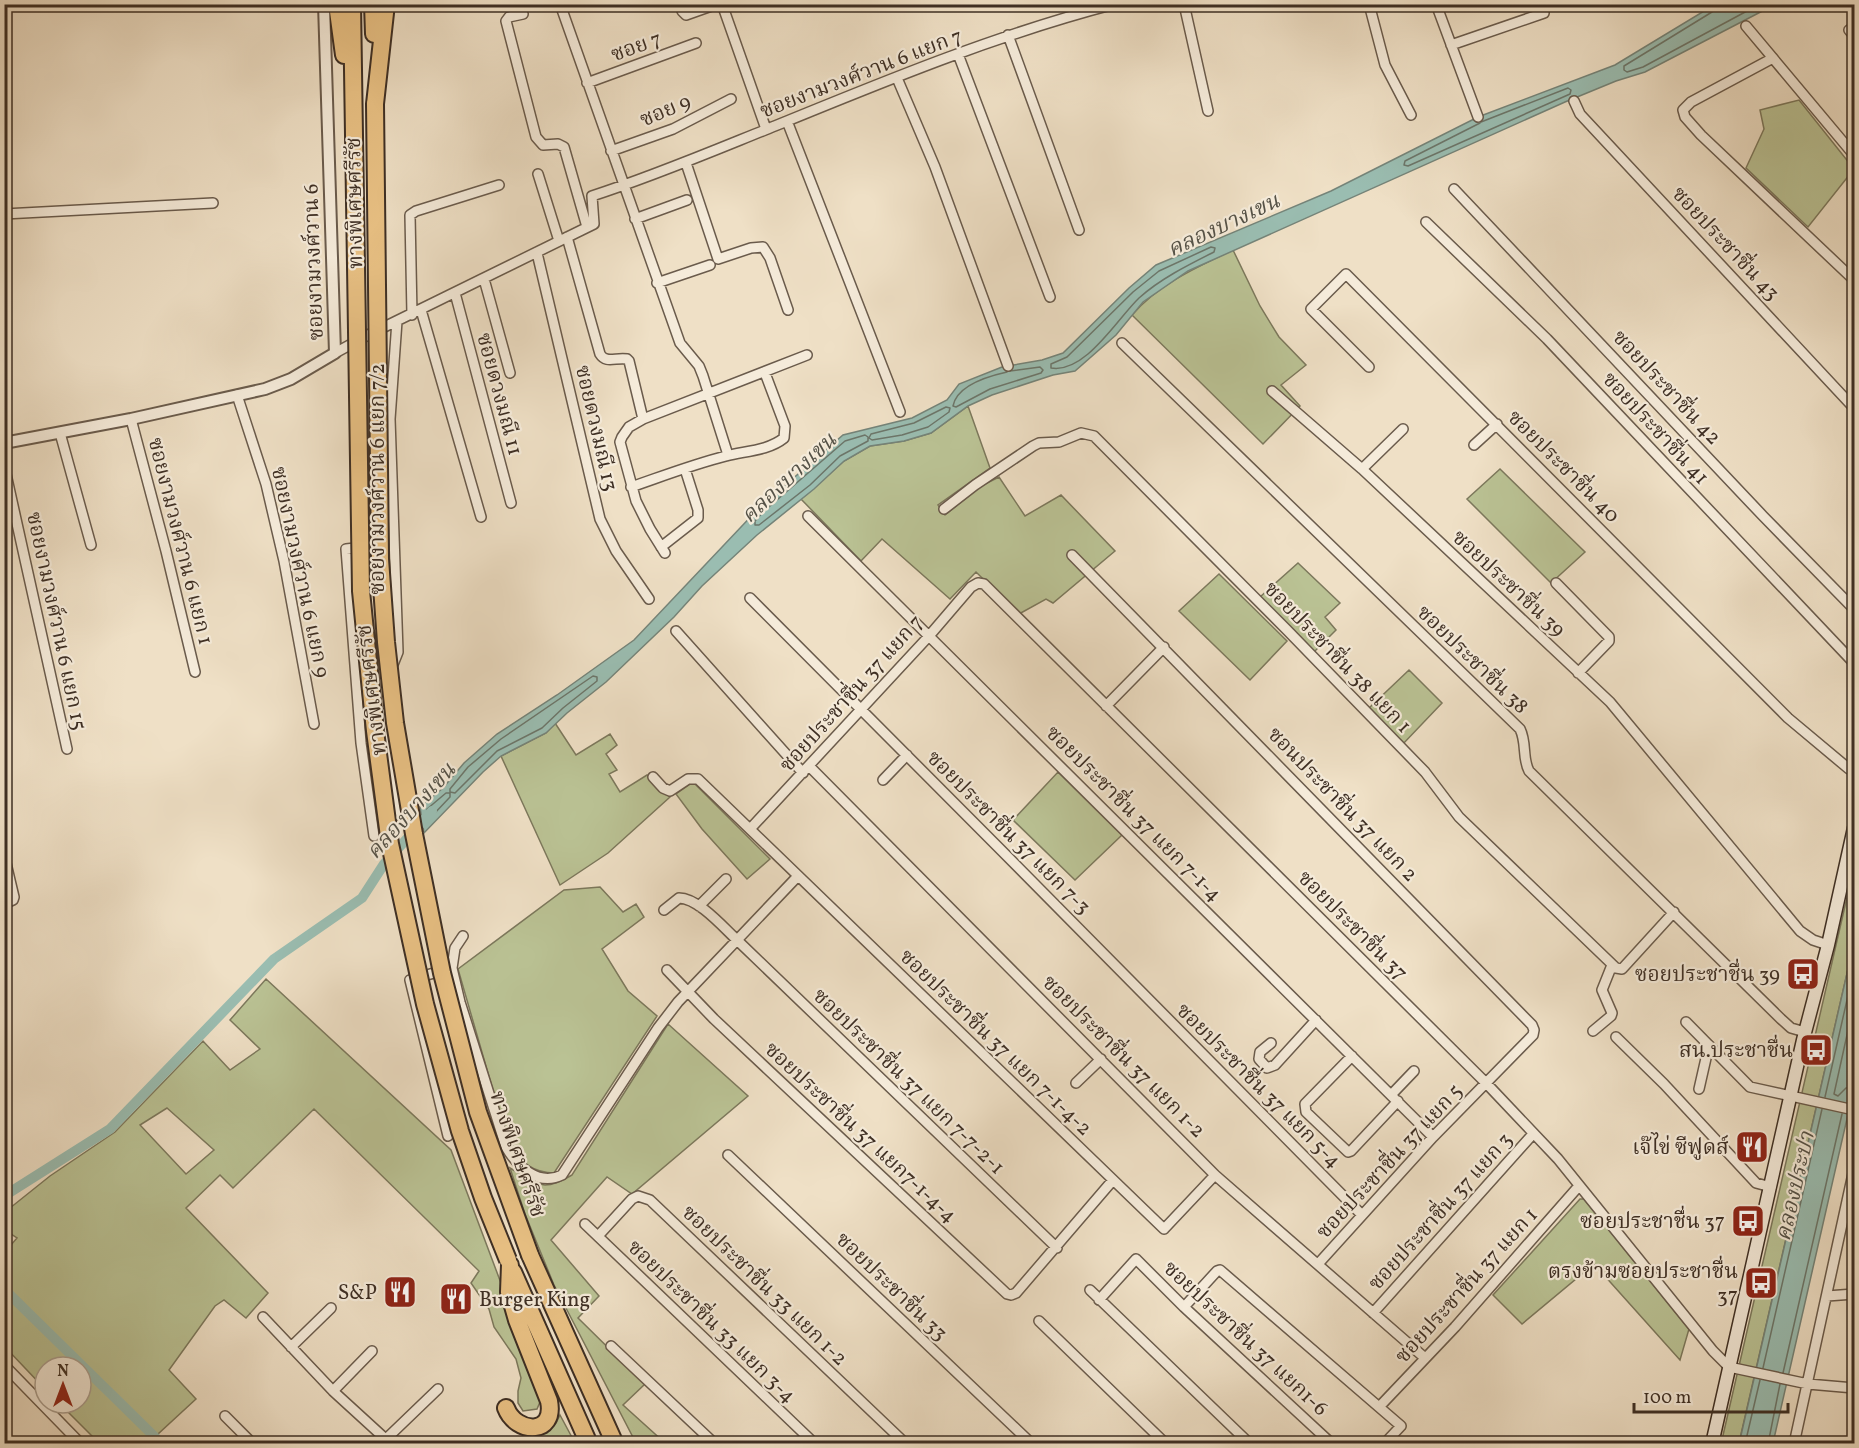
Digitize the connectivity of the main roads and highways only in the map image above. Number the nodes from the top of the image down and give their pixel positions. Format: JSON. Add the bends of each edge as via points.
{"nodes":[{"id":1,"x":337,"y":4,"type":"edge"},
{"id":2,"x":352,"y":4,"type":"edge"},
{"id":3,"x":373,"y":4,"type":"edge"},
{"id":4,"x":386,"y":4,"type":"edge"},
{"id":5,"x":375,"y":104,"type":"junction"},
{"id":6,"x":354,"y":109,"type":"junction"},
{"id":7,"x":1854,"y":828,"type":"edge"},
{"id":8,"x":509,"y":1263,"type":"junction"},
{"id":9,"x":597,"y":1407,"type":"junction"},
{"id":10,"x":506,"y":1408,"type":"dead end"},
{"id":11,"x":589,"y":1443,"type":"edge"},
{"id":12,"x":615,"y":1443,"type":"edge"},
{"id":13,"x":622,"y":1443,"type":"edge"},
{"id":14,"x":1712,"y":1443,"type":"edge"}],
"edges":[{"from":1,"to":6,"type":"highway"},
{"from":2,"to":6,"type":"highway","name":"ทางพิเศษศรีรัช"},
{"from":3,"to":5,"type":"highway","name":"ทางพิเศษศรีรัช"},
{"from":4,"to":5,"type":"highway"},
{"from":5,"to":9,"type":"highway","name":"ทางพิเศษศรีรัช","bridge":true,"via":[[380,559],[395,723],[442,973],[478,1112],[530,1255]]},
{"from":6,"to":8,"type":"highway","name":"ทางพิเศษศรีรัช","bridge":true,"via":[[361,591],[390,844],[425,1004],[460,1131]]},
{"from":7,"to":14,"type":"main road"},
{"from":8,"to":10,"type":"highway","via":[[509,1292],[551,1411],[547,1421],[531,1428],[511,1417]]},
{"from":8,"to":11,"type":"highway","name":"ทางพิเศษศรีรัช"},
{"from":9,"to":12,"type":"highway","name":"ทางพิเศษศรีรัช"},
{"from":9,"to":13,"type":"highway"}]}
